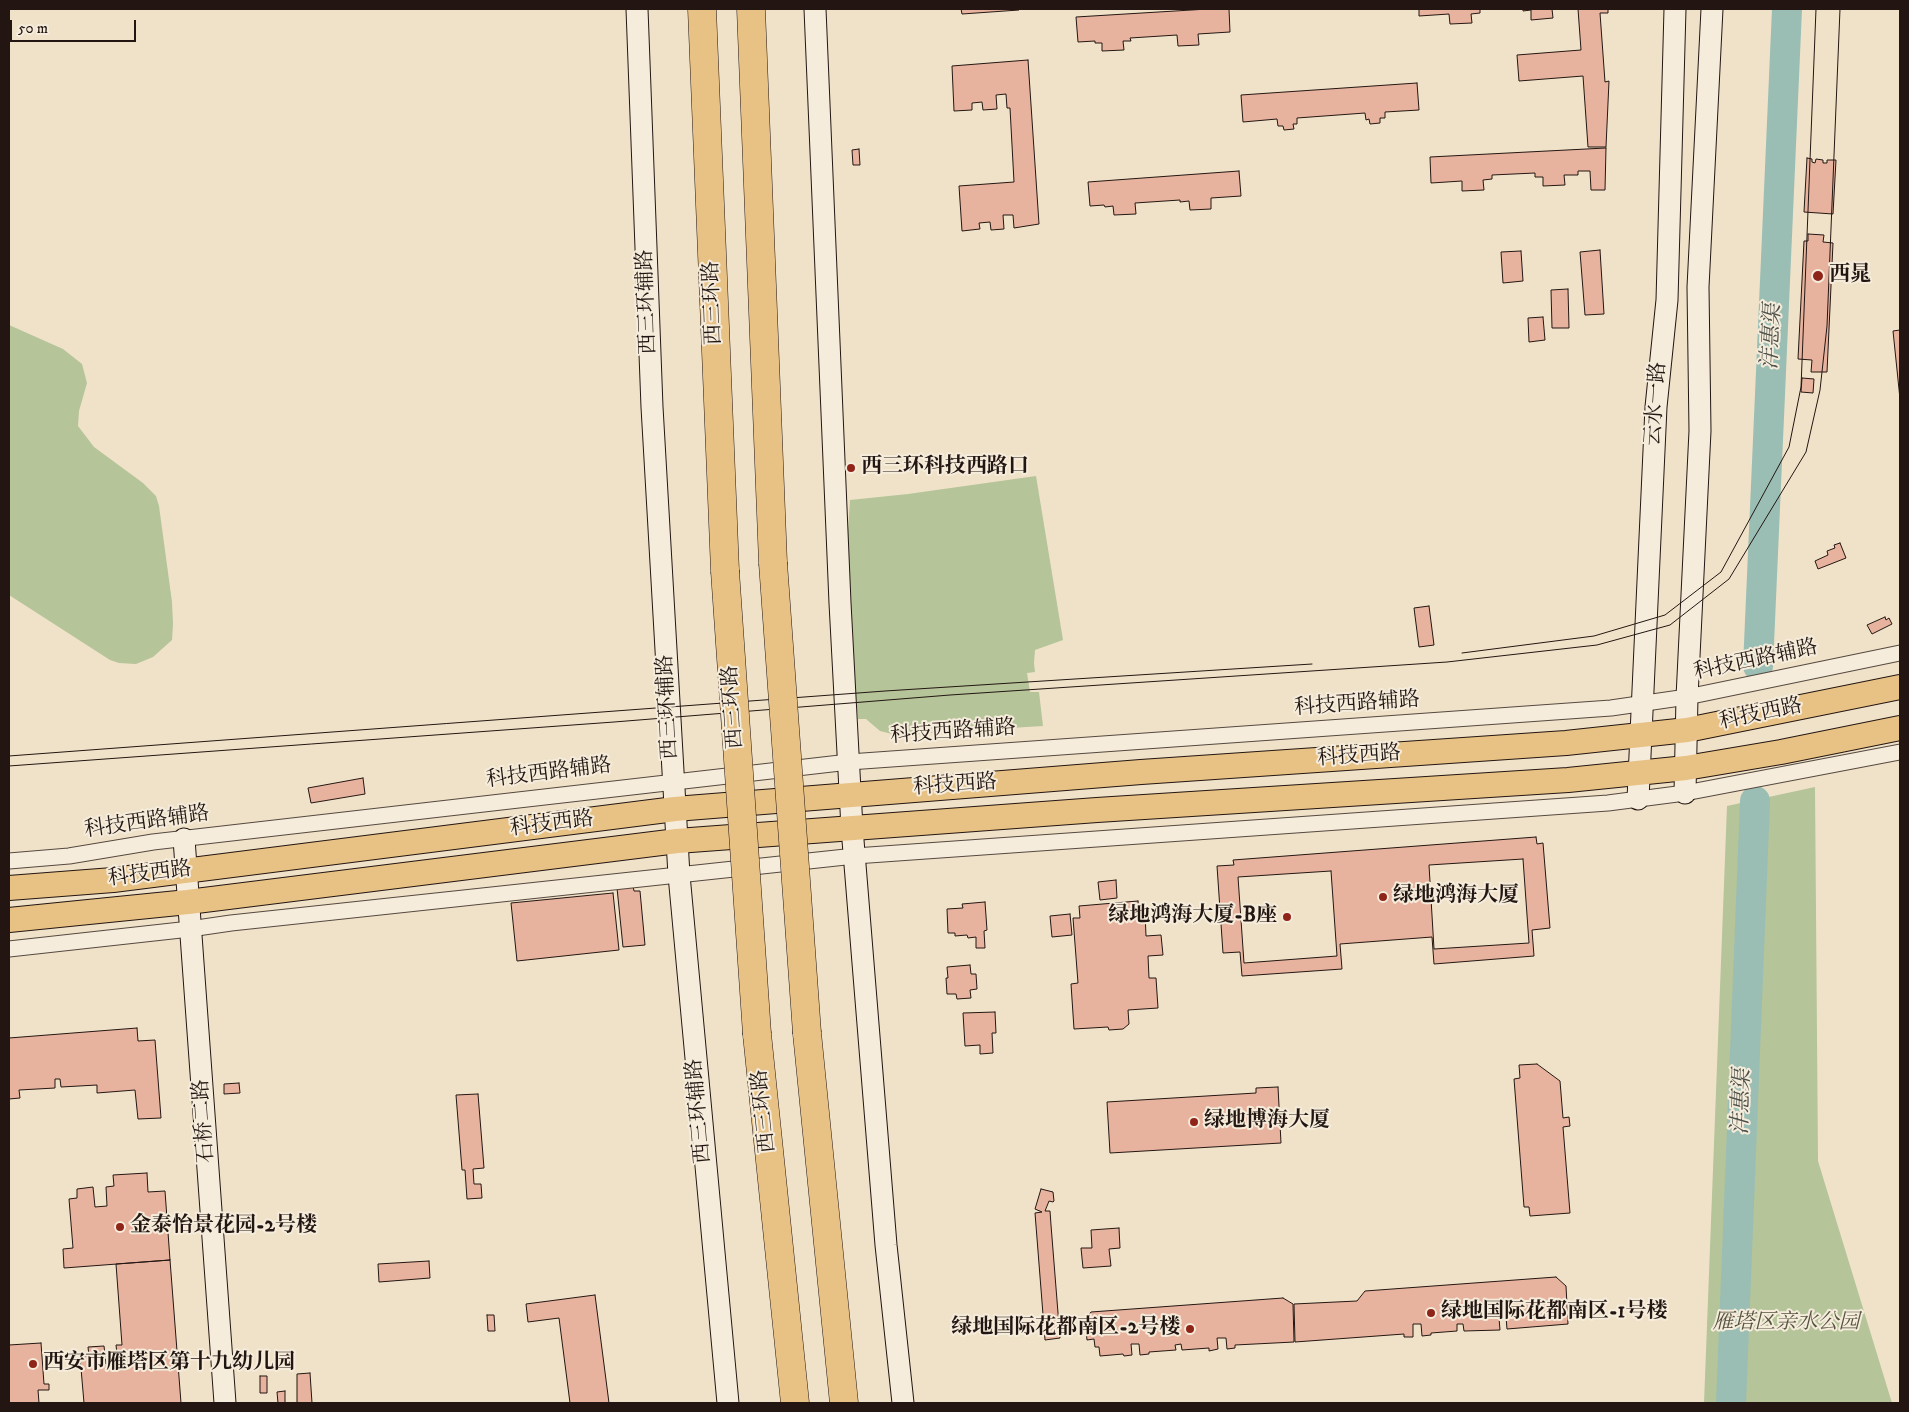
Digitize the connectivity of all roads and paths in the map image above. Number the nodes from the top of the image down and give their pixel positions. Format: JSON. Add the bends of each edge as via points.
{"nodes":[{"id":1,"x":637,"y":9,"type":"edge"},
{"id":2,"x":702,"y":9,"type":"edge"},
{"id":3,"x":751,"y":9,"type":"edge"},
{"id":4,"x":815,"y":9,"type":"edge"},
{"id":5,"x":1675,"y":9,"type":"edge"},
{"id":6,"x":1712,"y":9,"type":"edge"},
{"id":7,"x":1900,"y":653,"type":"edge"},
{"id":8,"x":1900,"y":687,"type":"edge"},
{"id":9,"x":1688,"y":697,"type":"junction"},
{"id":10,"x":1642,"y":704,"type":"junction"},
{"id":11,"x":1900,"y":728,"type":"edge"},
{"id":12,"x":1686,"y":730,"type":"junction"},
{"id":13,"x":1641,"y":735,"type":"junction"},
{"id":14,"x":1900,"y":752,"type":"edge"},
{"id":15,"x":849,"y":762,"type":"junction"},
{"id":16,"x":1686,"y":768,"type":"junction"},
{"id":17,"x":1639,"y":772,"type":"junction"},
{"id":18,"x":673,"y":781,"type":"junction"},
{"id":19,"x":1685,"y":793,"type":"junction"},
{"id":20,"x":850,"y":794,"type":"junction"},
{"id":21,"x":1638,"y":799,"type":"junction"},
{"id":22,"x":675,"y":809,"type":"junction"},
{"id":23,"x":852,"y":828,"type":"junction"},
{"id":24,"x":184,"y":839,"type":"junction"},
{"id":25,"x":677,"y":840,"type":"junction"},
{"id":26,"x":855,"y":856,"type":"junction"},
{"id":27,"x":9,"y":861,"type":"edge"},
{"id":28,"x":186,"y":871,"type":"junction"},
{"id":29,"x":679,"y":875,"type":"junction"},
{"id":30,"x":9,"y":888,"type":"edge"},
{"id":31,"x":188,"y":902,"type":"junction"},
{"id":32,"x":9,"y":920,"type":"edge"},
{"id":33,"x":190,"y":929,"type":"junction"},
{"id":34,"x":9,"y":949,"type":"edge"},
{"id":35,"x":225,"y":1403,"type":"edge"},
{"id":36,"x":728,"y":1403,"type":"edge"},
{"id":37,"x":795,"y":1403,"type":"edge"},
{"id":38,"x":844,"y":1403,"type":"edge"},
{"id":39,"x":903,"y":1403,"type":"edge"}],
"edges":[{"from":1,"to":18,"type":"main road","name":"西三环辅路","via":[[652,407]]},
{"from":2,"to":37,"type":"highway","name":"西三环路","bridge":true,"via":[[725,571],[757,1034]]},
{"from":3,"to":38,"type":"highway","bridge":true,"via":[[773,563],[807,1033]]},
{"from":4,"to":15,"type":"main road"},
{"from":5,"to":10,"type":"main road","name":"云水一路","via":[[1667,300],[1656,407]]},
{"from":6,"to":9,"type":"main road","name":"云水一路","via":[[1698,287],[1700,431]]},
{"from":7,"to":9,"type":"street","name":"科技西路辅路"},
{"from":8,"to":12,"type":"main road","name":"科技西路"},
{"from":9,"to":10,"type":"street","name":"科技西路辅路"},
{"from":9,"to":12,"type":"main road","name":"云水一路"},
{"from":10,"to":13,"type":"main road","name":"云水一路"},
{"from":10,"to":15,"type":"street","name":"科技西路辅路"},
{"from":11,"to":16,"type":"main road","name":"科技西路"},
{"from":12,"to":13,"type":"main road","name":"科技西路"},
{"from":12,"to":16,"type":"main road","name":"云水一路"},
{"from":13,"to":17,"type":"main road","name":"云水一路"},
{"from":13,"to":20,"type":"main road","name":"科技西路"},
{"from":14,"to":19,"type":"street"},
{"from":15,"to":18,"type":"street","name":"科技西路辅路"},
{"from":15,"to":20,"type":"main road"},
{"from":16,"to":17,"type":"main road","name":"科技西路"},
{"from":16,"to":19,"type":"main road","name":"云水一路"},
{"from":17,"to":21,"type":"main road","name":"云水一路"},
{"from":17,"to":23,"type":"main road","name":"科技西路","via":[[1568,780]]},
{"from":18,"to":22,"type":"main road","name":"西三环辅路"},
{"from":18,"to":24,"type":"street","name":"科技西路辅路"},
{"from":19,"to":21,"type":"street"},
{"from":20,"to":22,"type":"main road","name":"科技西路"},
{"from":20,"to":23,"type":"main road"},
{"from":21,"to":26,"type":"street"},
{"from":22,"to":25,"type":"main road","name":"西三环辅路"},
{"from":22,"to":28,"type":"main road","name":"科技西路"},
{"from":23,"to":25,"type":"main road","name":"科技西路"},
{"from":23,"to":26,"type":"main road"},
{"from":24,"to":27,"type":"street","name":"科技西路辅路","via":[[69,856]]},
{"from":24,"to":28,"type":"main road","name":"石桥二路"},
{"from":25,"to":29,"type":"main road","name":"西三环辅路"},
{"from":25,"to":31,"type":"main road","name":"科技西路"},
{"from":26,"to":29,"type":"street"},
{"from":26,"to":39,"type":"main road","via":[[886,1245]]},
{"from":28,"to":30,"type":"main road","name":"科技西路"},
{"from":28,"to":31,"type":"main road","name":"石桥二路"},
{"from":29,"to":33,"type":"street"},
{"from":29,"to":36,"type":"main road","name":"西三环辅路"},
{"from":31,"to":32,"type":"main road","name":"科技西路"},
{"from":31,"to":33,"type":"main road","name":"石桥二路"},
{"from":33,"to":34,"type":"street"},
{"from":33,"to":35,"type":"main road","name":"石桥二路"}]}
